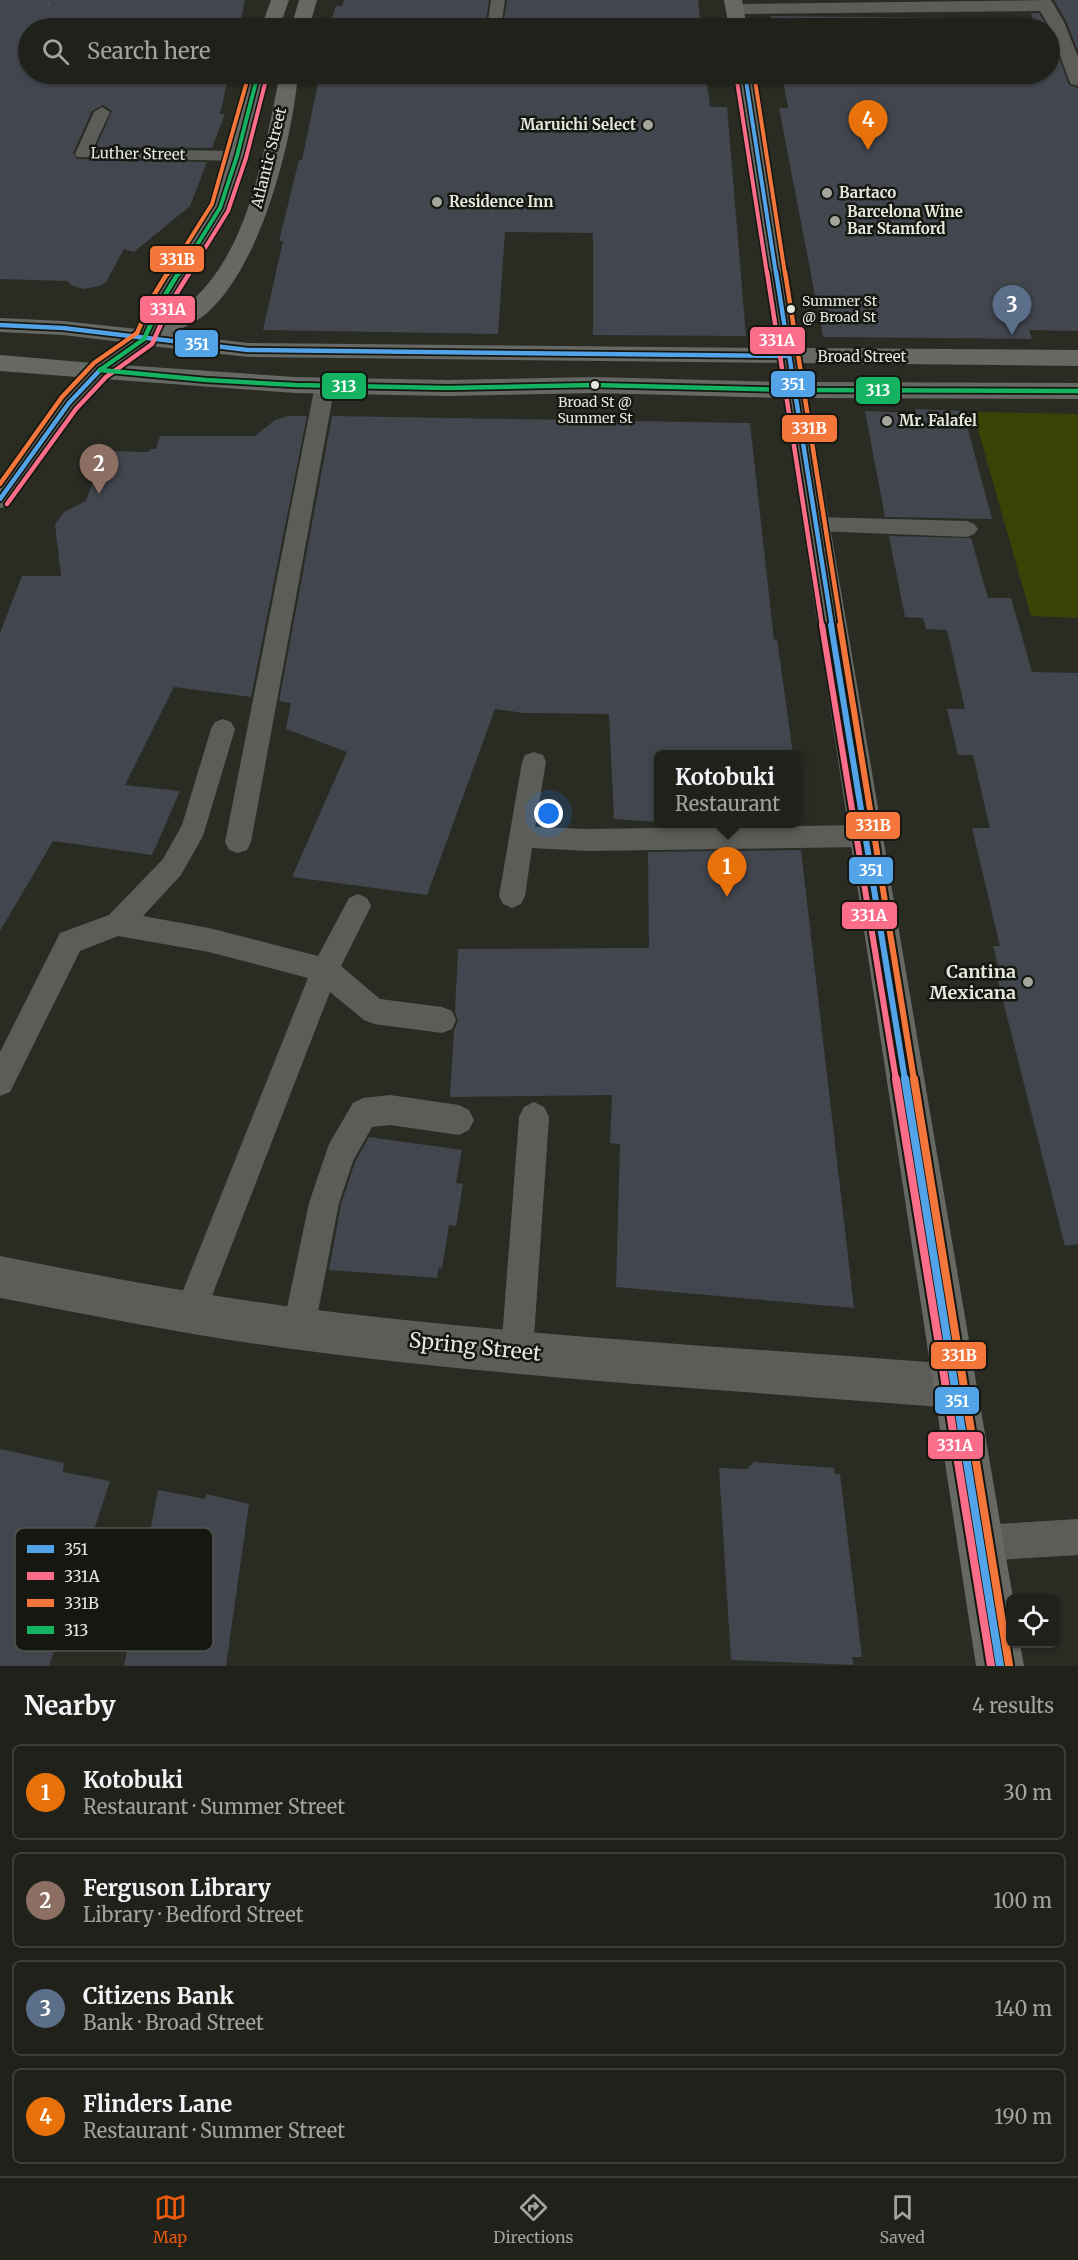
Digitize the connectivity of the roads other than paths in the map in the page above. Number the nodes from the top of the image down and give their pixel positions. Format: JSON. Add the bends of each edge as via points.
{"nodes":[{"id":1,"x":280,"y":0,"type":"edge"},
{"id":2,"x":308,"y":0,"type":"edge"},
{"id":3,"x":498,"y":0,"type":"edge"},
{"id":4,"x":1044,"y":3,"type":"edge"},
{"id":5,"x":734,"y":5,"type":"edge"},
{"id":6,"x":274,"y":18,"type":"edge"},
{"id":7,"x":303,"y":18,"type":"edge"},
{"id":8,"x":495,"y":18,"type":"edge"},
{"id":9,"x":1053,"y":18,"type":"edge"},
{"id":10,"x":1060,"y":35,"type":"edge"},
{"id":11,"x":1078,"y":80,"type":"edge"},
{"id":12,"x":255,"y":84,"type":"edge"},
{"id":13,"x":287,"y":84,"type":"edge"},
{"id":14,"x":747,"y":84,"type":"edge"},
{"id":15,"x":102,"y":112,"type":"dead end"},
{"id":16,"x":237,"y":156,"type":"junction"},
{"id":17,"x":0,"y":325,"type":"edge"},
{"id":18,"x":144,"y":339,"type":"junction"},
{"id":19,"x":1078,"y":358,"type":"edge"},
{"id":20,"x":0,"y":363,"type":"edge"},
{"id":21,"x":100,"y":370,"type":"junction"},
{"id":22,"x":791,"y":373,"type":"junction"},
{"id":23,"x":325,"y":385,"type":"junction"},
{"id":24,"x":1078,"y":392,"type":"edge"},
{"id":25,"x":0,"y":499,"type":"edge"},
{"id":26,"x":815,"y":524,"type":"junction"},
{"id":27,"x":967,"y":529,"type":"dead end"},
{"id":28,"x":223,"y":729,"type":"dead end"},
{"id":29,"x":534,"y":762,"type":"dead end"},
{"id":30,"x":866,"y":836,"type":"junction"},
{"id":31,"x":521,"y":837,"type":"junction"},
{"id":32,"x":238,"y":842,"type":"dead end"},
{"id":33,"x":512,"y":896,"type":"dead end"},
{"id":34,"x":358,"y":906,"type":"dead end"},
{"id":35,"x":118,"y":924,"type":"junction"},
{"id":36,"x":325,"y":970,"type":"junction"},
{"id":37,"x":442,"y":1020,"type":"dead end"},
{"id":38,"x":0,"y":1082,"type":"edge"},
{"id":39,"x":534,"y":1117,"type":"dead end"},
{"id":40,"x":459,"y":1120,"type":"dead end"},
{"id":41,"x":0,"y":1277,"type":"edge"},
{"id":42,"x":190,"y":1313,"type":"junction"},
{"id":43,"x":299,"y":1327,"type":"junction"},
{"id":44,"x":517,"y":1352,"type":"junction"},
{"id":45,"x":954,"y":1386,"type":"junction"},
{"id":46,"x":1078,"y":1537,"type":"edge"},
{"id":47,"x":980,"y":1543,"type":"junction"},
{"id":48,"x":1000,"y":1666,"type":"edge"}],
"edges":[{"from":1,"to":6,"type":"main road"},
{"from":2,"to":7,"type":"main road"},
{"from":3,"to":8,"type":"lane"},
{"from":4,"to":5,"type":"street"},
{"from":4,"to":9,"type":"street"},
{"from":10,"to":11,"type":"street"},
{"from":12,"to":16,"type":"main road","name":"Atlantic Street"},
{"from":13,"to":18,"type":"main road","name":"Atlantic Street","via":[[256,214],[233,264],[200,307]]},
{"from":14,"to":22,"type":"main road"},
{"from":15,"to":16,"type":"lane","name":"Luther Street","via":[[83,153]]},
{"from":16,"to":18,"type":"main road","name":"Atlantic Street","via":[[220,208],[162,300]]},
{"from":17,"to":18,"type":"main road","name":"Broad Street","via":[[63,328]]},
{"from":18,"to":21,"type":"main road","name":"Atlantic Street"},
{"from":18,"to":22,"type":"main road","name":"Broad Street","via":[[248,350]]},
{"from":19,"to":22,"type":"main road","name":"Broad Street"},
{"from":20,"to":21,"type":"main road","name":"Broad Street"},
{"from":21,"to":23,"type":"main road","name":"Broad Street"},
{"from":21,"to":25,"type":"main road","name":"Atlantic Street","via":[[69,403]]},
{"from":22,"to":23,"type":"main road","name":"Broad Street","via":[[594,385]]},
{"from":22,"to":24,"type":"main road","name":"Broad Street"},
{"from":22,"to":26,"type":"main road"},
{"from":23,"to":32,"type":"lane"},
{"from":26,"to":27,"type":"lane"},
{"from":26,"to":30,"type":"main road"},
{"from":28,"to":35,"type":"lane","via":[[194,828],[172,867]]},
{"from":29,"to":31,"type":"lane"},
{"from":30,"to":31,"type":"lane","via":[[588,840]]},
{"from":30,"to":45,"type":"main road"},
{"from":31,"to":33,"type":"lane"},
{"from":34,"to":36,"type":"lane"},
{"from":35,"to":36,"type":"lane","via":[[208,940]]},
{"from":35,"to":38,"type":"lane","via":[[70,942]]},
{"from":36,"to":37,"type":"lane","via":[[374,1011]]},
{"from":36,"to":42,"type":"lane"},
{"from":39,"to":44,"type":"lane"},
{"from":40,"to":43,"type":"lane","via":[[390,1110],[363,1113],[340,1155],[324,1203]]},
{"from":41,"to":42,"type":"street","name":"Spring Street"},
{"from":42,"to":43,"type":"street","name":"Spring Street"},
{"from":43,"to":44,"type":"street","name":"Spring Street"},
{"from":44,"to":45,"type":"street","name":"Spring Street"},
{"from":45,"to":47,"type":"main road"},
{"from":46,"to":47,"type":"lane"},
{"from":47,"to":48,"type":"main road"}]}
